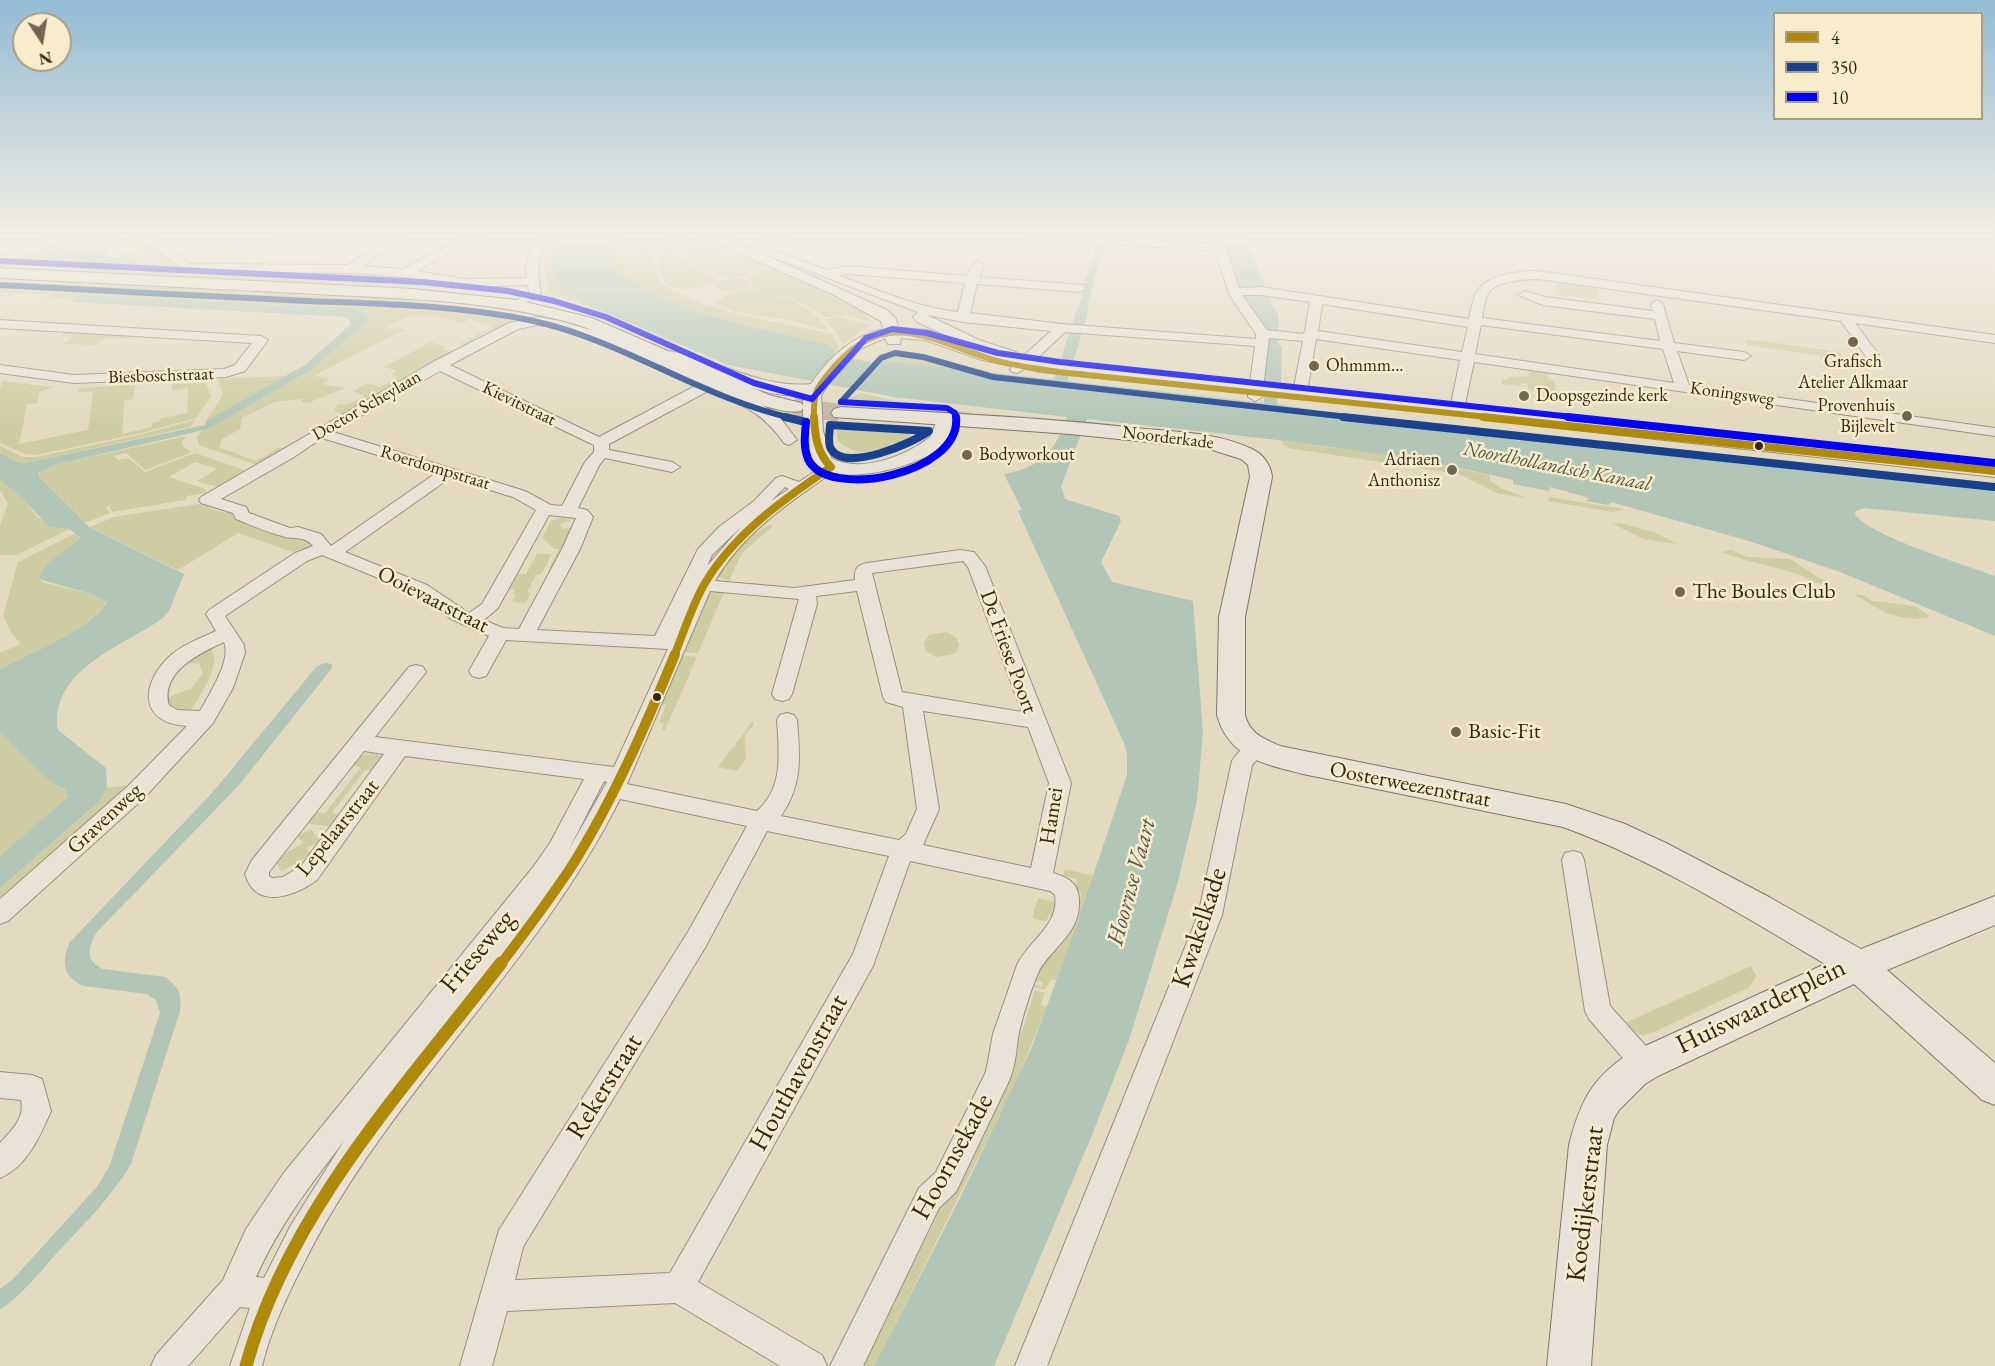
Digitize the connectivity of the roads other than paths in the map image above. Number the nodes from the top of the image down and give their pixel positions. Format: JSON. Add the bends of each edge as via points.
{"nodes":[{"id":1,"x":458,"y":299,"type":"edge"},
{"id":2,"x":526,"y":299,"type":"edge"},
{"id":3,"x":853,"y":299,"type":"edge"},
{"id":4,"x":893,"y":299,"type":"edge"},
{"id":5,"x":967,"y":299,"type":"edge"},
{"id":6,"x":1245,"y":299,"type":"edge"},
{"id":7,"x":1309,"y":299,"type":"edge"},
{"id":8,"x":1480,"y":299,"type":"edge"},
{"id":9,"x":1536,"y":299,"type":"edge"},
{"id":10,"x":1656,"y":299,"type":"edge"},
{"id":11,"x":1714,"y":299,"type":"edge"},
{"id":12,"x":1317,"y":300,"type":"junction"},
{"id":13,"x":517,"y":305,"type":"junction"},
{"id":14,"x":924,"y":310,"type":"junction"},
{"id":15,"x":1660,"y":316,"type":"junction"},
{"id":16,"x":552,"y":318,"type":"junction"},
{"id":17,"x":963,"y":318,"type":"junction"},
{"id":18,"x":1845,"y":318,"type":"junction"},
{"id":19,"x":1476,"y":322,"type":"junction"},
{"id":20,"x":0,"y":324,"type":"edge"},
{"id":21,"x":1378,"y":327,"type":"junction"},
{"id":22,"x":1073,"y":329,"type":"junction"},
{"id":23,"x":1268,"y":336,"type":"junction"},
{"id":24,"x":1309,"y":336,"type":"junction"},
{"id":25,"x":893,"y":337,"type":"junction"},
{"id":26,"x":1995,"y":339,"type":"edge"},
{"id":27,"x":1668,"y":346,"type":"junction"},
{"id":28,"x":1872,"y":354,"type":"dead end"},
{"id":29,"x":668,"y":356,"type":"junction"},
{"id":30,"x":1744,"y":356,"type":"dead end"},
{"id":31,"x":1469,"y":357,"type":"junction"},
{"id":32,"x":438,"y":364,"type":"junction"},
{"id":33,"x":1020,"y":367,"type":"junction"},
{"id":34,"x":0,"y":369,"type":"edge"},
{"id":35,"x":706,"y":386,"type":"junction"},
{"id":36,"x":824,"y":386,"type":"junction"},
{"id":37,"x":1683,"y":387,"type":"junction"},
{"id":38,"x":1272,"y":394,"type":"junction"},
{"id":39,"x":794,"y":407,"type":"tunnel mouth"},
{"id":40,"x":1457,"y":410,"type":"junction"},
{"id":41,"x":841,"y":414,"type":"tunnel mouth"},
{"id":42,"x":945,"y":420,"type":"junction"},
{"id":43,"x":1995,"y":432,"type":"edge"},
{"id":44,"x":320,"y":433,"type":"junction"},
{"id":45,"x":789,"y":440,"type":"dead end"},
{"id":46,"x":601,"y":447,"type":"junction"},
{"id":47,"x":672,"y":467,"type":"dead end"},
{"id":48,"x":831,"y":467,"type":"junction"},
{"id":49,"x":448,"y":472,"type":"junction"},
{"id":50,"x":1995,"y":473,"type":"edge"},
{"id":51,"x":801,"y":488,"type":"junction"},
{"id":52,"x":207,"y":500,"type":"joint"},
{"id":53,"x":547,"y":510,"type":"junction"},
{"id":54,"x":568,"y":511,"type":"junction"},
{"id":55,"x":327,"y":550,"type":"junction"},
{"id":56,"x":864,"y":584,"type":"junction"},
{"id":57,"x":704,"y":585,"type":"junction"},
{"id":58,"x":807,"y":593,"type":"junction"},
{"id":59,"x":471,"y":620,"type":"junction"},
{"id":60,"x":227,"y":633,"type":"junction"},
{"id":61,"x":500,"y":634,"type":"junction"},
{"id":62,"x":524,"y":636,"type":"junction"},
{"id":63,"x":670,"y":643,"type":"junction"},
{"id":64,"x":479,"y":671,"type":"dead end"},
{"id":65,"x":416,"y":672,"type":"dead end"},
{"id":66,"x":782,"y":694,"type":"dead end"},
{"id":67,"x":912,"y":702,"type":"junction"},
{"id":68,"x":206,"y":718,"type":"junction"},
{"id":69,"x":787,"y":720,"type":"dead end"},
{"id":70,"x":1036,"y":721,"type":"junction"},
{"id":71,"x":359,"y":743,"type":"junction"},
{"id":72,"x":400,"y":748,"type":"junction"},
{"id":73,"x":1257,"y":749,"type":"junction"},
{"id":74,"x":612,"y":779,"type":"junction"},
{"id":75,"x":1566,"y":816,"type":"joint"},
{"id":76,"x":762,"y":820,"type":"junction"},
{"id":77,"x":903,"y":850,"type":"junction"},
{"id":78,"x":1573,"y":860,"type":"dead end"},
{"id":79,"x":1048,"y":881,"type":"junction"},
{"id":80,"x":1995,"y":909,"type":"edge"},
{"id":81,"x":0,"y":914,"type":"edge"},
{"id":82,"x":1857,"y":965,"type":"junction"},
{"id":83,"x":410,"y":1035,"type":"junction"},
{"id":84,"x":434,"y":1045,"type":"junction"},
{"id":85,"x":1645,"y":1064,"type":"junction"},
{"id":86,"x":0,"y":1085,"type":"edge"},
{"id":87,"x":1995,"y":1088,"type":"edge"},
{"id":88,"x":0,"y":1164,"type":"edge"},
{"id":89,"x":678,"y":1288,"type":"junction"},
{"id":90,"x":234,"y":1291,"type":"junction"},
{"id":91,"x":272,"y":1294,"type":"junction"},
{"id":92,"x":494,"y":1296,"type":"junction"},
{"id":93,"x":167,"y":1366,"type":"edge"},
{"id":94,"x":246,"y":1366,"type":"edge"},
{"id":95,"x":476,"y":1366,"type":"edge"},
{"id":96,"x":811,"y":1366,"type":"edge"},
{"id":97,"x":846,"y":1366,"type":"edge"},
{"id":98,"x":1031,"y":1366,"type":"edge"},
{"id":99,"x":1569,"y":1366,"type":"edge"}],
"edges":[{"from":1,"to":13,"type":"main road"},
{"from":2,"to":13,"type":"street"},
{"from":3,"to":25,"type":"street","via":[[887,318]]},
{"from":4,"to":14,"type":"street"},
{"from":5,"to":17,"type":"street"},
{"from":6,"to":23,"type":"street"},
{"from":7,"to":12,"type":"street"},
{"from":8,"to":19,"type":"street"},
{"from":9,"to":15,"type":"street"},
{"from":10,"to":15,"type":"street"},
{"from":11,"to":18,"type":"street"},
{"from":12,"to":21,"type":"street"},
{"from":12,"to":24,"type":"street"},
{"from":13,"to":16,"type":"main road"},
{"from":14,"to":17,"type":"street"},
{"from":14,"to":33,"type":"street","via":[[919,317],[922,319],[1011,355]]},
{"from":15,"to":27,"type":"street"},
{"from":16,"to":29,"type":"main road","via":[[586,322]]},
{"from":16,"to":32,"type":"street","name":"Doctor Scheylaan","via":[[503,330]]},
{"from":16,"to":35,"type":"street"},
{"from":17,"to":22,"type":"street"},
{"from":18,"to":26,"type":"street"},
{"from":18,"to":28,"type":"street"},
{"from":19,"to":21,"type":"street"},
{"from":19,"to":27,"type":"street"},
{"from":19,"to":31,"type":"street"},
{"from":20,"to":34,"type":"street","name":"Biesboschstraat","via":[[261,340],[240,368],[226,374],[74,379]]},
{"from":21,"to":24,"type":"street"},
{"from":21,"to":31,"type":"street","name":"Koningsweg"},
{"from":22,"to":23,"type":"street"},
{"from":22,"to":33,"type":"street"},
{"from":23,"to":24,"type":"street"},
{"from":23,"to":38,"type":"street"},
{"from":24,"to":38,"type":"street"},
{"from":25,"to":33,"type":"street","via":[[976,360]]},
{"from":25,"to":36,"type":"street","via":[[854,357]]},
{"from":27,"to":30,"type":"street"},
{"from":27,"to":37,"type":"street"},
{"from":29,"to":36,"type":"street","via":[[708,364],[777,391]]},
{"from":29,"to":39,"type":"main road","via":[[762,399]]},
{"from":31,"to":37,"type":"street","name":"Koningsweg"},
{"from":31,"to":40,"type":"street"},
{"from":32,"to":44,"type":"street","name":"Doctor Scheylaan"},
{"from":32,"to":46,"type":"street","name":"Kievitstraat"},
{"from":33,"to":38,"type":"street"},
{"from":35,"to":45,"type":"street","via":[[770,416]]},
{"from":35,"to":46,"type":"street"},
{"from":36,"to":48,"type":"street","via":[[811,402],[819,456]]},
{"from":37,"to":43,"type":"street","name":"Koningsweg"},
{"from":38,"to":40,"type":"street"},
{"from":38,"to":50,"type":"street","via":[[1622,436]]},
{"from":40,"to":50,"type":"street"},
{"from":41,"to":42,"type":"main road"},
{"from":42,"to":48,"type":"street","via":[[936,442],[919,453],[861,469]]},
{"from":42,"to":73,"type":"main road","name":"Noorderkade","via":[[1062,425],[1209,443],[1235,448],[1259,465],[1262,473],[1232,617],[1231,715],[1239,735]]},
{"from":44,"to":49,"type":"street","name":"Roerdompstraat"},
{"from":44,"to":52,"type":"street","name":"Doctor Scheylaan"},
{"from":46,"to":47,"type":"street","name":"Kievitstraat"},
{"from":46,"to":54,"type":"street"},
{"from":48,"to":51,"type":"street","name":"Frieseweg"},
{"from":49,"to":53,"type":"street","name":"Roerdompstraat","via":[[519,494]]},
{"from":49,"to":55,"type":"street"},
{"from":51,"to":57,"type":"street","name":"Frieseweg","via":[[729,547]]},
{"from":51,"to":63,"type":"street","name":"Frieseweg","via":[[782,481],[712,544],[696,565]]},
{"from":52,"to":55,"type":"street","name":"Ooievaarstraat","via":[[240,510],[242,516],[288,533],[315,538]]},
{"from":53,"to":54,"type":"street"},
{"from":53,"to":59,"type":"street","via":[[489,608]]},
{"from":54,"to":62,"type":"street","via":[[585,517]]},
{"from":55,"to":59,"type":"street","name":"Ooievaarstraat","via":[[421,589],[457,615]]},
{"from":55,"to":60,"type":"street","name":"Gravenweg","via":[[301,557],[218,611],[214,617]]},
{"from":56,"to":58,"type":"street"},
{"from":56,"to":67,"type":"street","name":"De Friese Poort","via":[[893,696]]},
{"from":56,"to":70,"type":"street","name":"De Friese Poort","via":[[863,571],[867,568],[968,556],[976,566]]},
{"from":57,"to":58,"type":"street"},
{"from":57,"to":63,"type":"street","name":"Frieseweg"},
{"from":58,"to":66,"type":"street","via":[[808,604]]},
{"from":59,"to":61,"type":"street","name":"Ooievaarstraat"},
{"from":60,"to":68,"type":"street","name":"Gravenweg","via":[[235,645],[235,660]]},
{"from":60,"to":68,"type":"street","via":[[177,661],[162,680],[157,695],[161,709],[169,715]]},
{"from":61,"to":62,"type":"street","name":"Ooievaarstraat"},
{"from":61,"to":64,"type":"street","name":"Ooievaarstraat"},
{"from":62,"to":63,"type":"street","name":"Ooievaarstraat"},
{"from":63,"to":74,"type":"street","name":"Frieseweg"},
{"from":65,"to":71,"type":"street","name":"Lepelaarstraat"},
{"from":67,"to":70,"type":"street","name":"De Friese Poort"},
{"from":67,"to":77,"type":"street","name":"Houthavenstraat","via":[[928,808],[915,840]]},
{"from":68,"to":81,"type":"street","name":"Gravenweg","via":[[136,792]]},
{"from":69,"to":76,"type":"street","name":"Rekerstraat","via":[[788,783],[775,810]]},
{"from":70,"to":79,"type":"street","name":"Hamei","via":[[1060,783]]},
{"from":71,"to":72,"type":"street","name":"Lepelaarstraat"},
{"from":71,"to":72,"type":"street","name":"Lepelaarstraat","via":[[260,867],[259,881],[263,885],[271,888],[292,884],[309,873]]},
{"from":72,"to":74,"type":"street","name":"Lepelaarstraat"},
{"from":73,"to":75,"type":"main road","name":"Oosterweezenstraat","via":[[1303,763]]},
{"from":73,"to":98,"type":"street","name":"Kwakelkade","via":[[1242,761],[1210,915]]},
{"from":74,"to":76,"type":"street","name":"Lepelaarstraat"},
{"from":74,"to":83,"type":"street","name":"Frieseweg","via":[[542,873]]},
{"from":74,"to":84,"type":"street","name":"Frieseweg","via":[[558,887]]},
{"from":75,"to":82,"type":"main road","name":"Huiswaarderplein","via":[[1655,852]]},
{"from":76,"to":77,"type":"street","name":"Lepelaarstraat"},
{"from":76,"to":92,"type":"street","name":"Rekerstraat","via":[[697,939],[510,1240]]},
{"from":77,"to":79,"type":"street","name":"Lepelaarstraat"},
{"from":77,"to":89,"type":"street","name":"Houthavenstraat","via":[[864,958]]},
{"from":78,"to":85,"type":"street","via":[[1598,1011]]},
{"from":79,"to":97,"type":"street","name":"Hoornsekade","via":[[1066,890],[1068,902],[1060,928],[1029,965],[1006,1034],[999,1074],[946,1182],[929,1198]]},
{"from":80,"to":82,"type":"main road"},
{"from":82,"to":85,"type":"main road","name":"Huiswaarderplein"},
{"from":82,"to":87,"type":"main road"},
{"from":83,"to":84,"type":"street"},
{"from":83,"to":90,"type":"street","name":"Frieseweg","via":[[293,1184],[257,1240]]},
{"from":84,"to":91,"type":"street","name":"Frieseweg","via":[[332,1181]]},
{"from":85,"to":99,"type":"main road","name":"Koedijkerstraat","via":[[1608,1091],[1593,1123]]},
{"from":86,"to":88,"type":"street","via":[[32,1088],[37,1112],[25,1136]]},
{"from":89,"to":92,"type":"street"},
{"from":89,"to":96,"type":"street"},
{"from":90,"to":91,"type":"street"},
{"from":90,"to":93,"type":"street","name":"Frieseweg"},
{"from":91,"to":94,"type":"street","name":"Frieseweg"},
{"from":92,"to":95,"type":"street","name":"Rekerstraat"}]}
